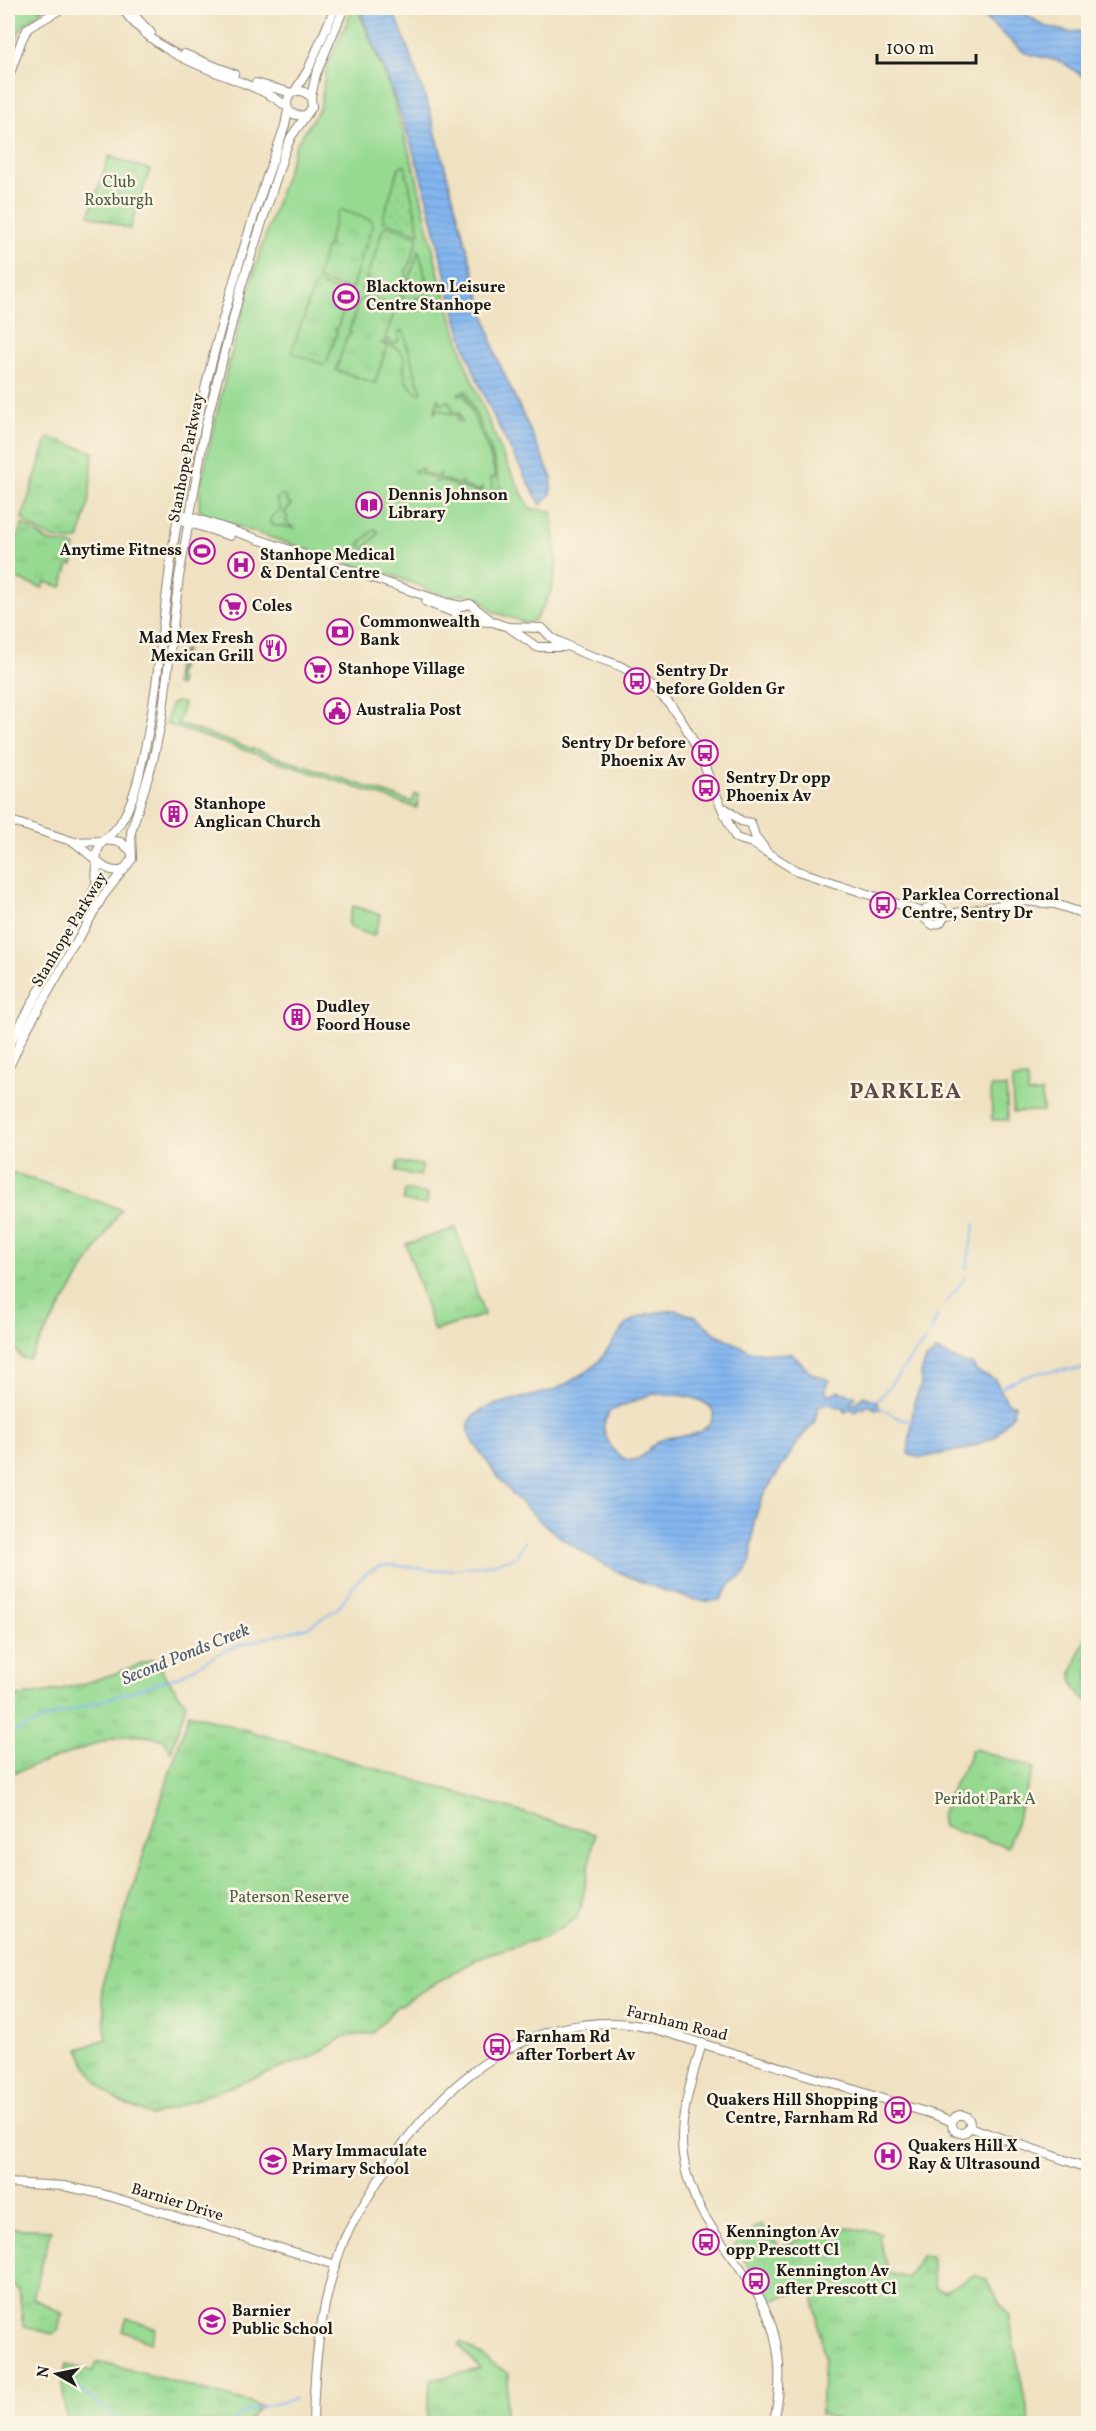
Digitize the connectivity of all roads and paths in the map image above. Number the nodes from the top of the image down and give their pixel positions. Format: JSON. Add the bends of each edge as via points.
{"nodes":[{"id":1,"x":63,"y":8,"type":"edge"},
{"id":2,"x":122,"y":8,"type":"edge"},
{"id":3,"x":128,"y":8,"type":"edge"},
{"id":4,"x":335,"y":8,"type":"edge"},
{"id":5,"x":344,"y":8,"type":"edge"},
{"id":6,"x":1081,"y":8,"type":"edge"},
{"id":7,"x":1089,"y":16,"type":"edge"},
{"id":8,"x":8,"y":79,"type":"edge"},
{"id":9,"x":293,"y":92,"type":"junction"},
{"id":10,"x":311,"y":97,"type":"junction"},
{"id":11,"x":287,"y":108,"type":"junction"},
{"id":12,"x":305,"y":115,"type":"junction"},
{"id":13,"x":178,"y":516,"type":"junction"},
{"id":14,"x":188,"y":519,"type":"junction"},
{"id":15,"x":475,"y":609,"type":"junction"},
{"id":16,"x":460,"y":610,"type":"junction"},
{"id":17,"x":473,"y":620,"type":"junction"},
{"id":18,"x":493,"y":621,"type":"junction"},
{"id":19,"x":508,"y":627,"type":"junction"},
{"id":20,"x":533,"y":630,"type":"junction"},
{"id":21,"x":548,"y":634,"type":"junction"},
{"id":22,"x":532,"y":643,"type":"junction"},
{"id":23,"x":543,"y":646,"type":"junction"},
{"id":24,"x":568,"y":646,"type":"junction"},
{"id":25,"x":720,"y":804,"type":"junction"},
{"id":26,"x":8,"y":820,"type":"edge"},
{"id":27,"x":741,"y":820,"type":"junction"},
{"id":28,"x":733,"y":831,"type":"junction"},
{"id":29,"x":753,"y":832,"type":"junction"},
{"id":30,"x":741,"y":840,"type":"junction"},
{"id":31,"x":104,"y":841,"type":"junction"},
{"id":32,"x":74,"y":842,"type":"junction"},
{"id":33,"x":132,"y":852,"type":"junction"},
{"id":34,"x":771,"y":856,"type":"junction"},
{"id":35,"x":97,"y":862,"type":"junction"},
{"id":36,"x":124,"y":870,"type":"junction"},
{"id":37,"x":925,"y":913,"type":"junction"},
{"id":38,"x":945,"y":915,"type":"junction"},
{"id":39,"x":1089,"y":915,"type":"edge"},
{"id":40,"x":8,"y":1047,"type":"edge"},
{"id":41,"x":8,"y":1069,"type":"edge"},
{"id":42,"x":702,"y":2043,"type":"junction"},
{"id":43,"x":952,"y":2122,"type":"junction"},
{"id":44,"x":969,"y":2127,"type":"junction"},
{"id":45,"x":1089,"y":2168,"type":"edge"},
{"id":46,"x":8,"y":2183,"type":"edge"},
{"id":47,"x":336,"y":2265,"type":"junction"},
{"id":48,"x":313,"y":2424,"type":"edge"},
{"id":49,"x":773,"y":2424,"type":"edge"}],
"edges":[{"from":1,"to":8,"type":"street","via":[[26,31]]},
{"from":2,"to":11,"type":"street","via":[[141,31],[169,52],[261,90]]},
{"from":3,"to":9,"type":"street","via":[[151,32],[179,52],[264,86]]},
{"from":4,"to":9,"type":"street","via":[[308,70]]},
{"from":5,"to":10,"type":"street","via":[[316,74]]},
{"from":6,"to":7,"type":"main road"},
{"from":9,"to":10,"type":"street","via":[[306,92]]},
{"from":9,"to":11,"type":"street","via":[[287,99]]},
{"from":10,"to":12,"type":"street","via":[[312,107]]},
{"from":11,"to":12,"type":"street","via":[[297,116]]},
{"from":11,"to":13,"type":"street","name":"Stanhope Parkway","via":[[285,126],[225,311]]},
{"from":12,"to":14,"type":"street","name":"Stanhope Parkway","via":[[285,151],[239,294],[214,390]]},
{"from":13,"to":14,"type":"street"},
{"from":13,"to":31,"type":"street","name":"Stanhope Parkway","via":[[145,748],[128,808]]},
{"from":14,"to":16,"type":"street"},
{"from":14,"to":33,"type":"street","name":"Stanhope Parkway","via":[[162,718],[133,825]]},
{"from":15,"to":16,"type":"street","via":[[470,604]]},
{"from":15,"to":17,"type":"street"},
{"from":15,"to":18,"type":"street"},
{"from":16,"to":17,"type":"street","via":[[465,621]]},
{"from":17,"to":18,"type":"street"},
{"from":18,"to":19,"type":"street"},
{"from":19,"to":20,"type":"street"},
{"from":19,"to":22,"type":"street"},
{"from":20,"to":21,"type":"street","via":[[542,628]]},
{"from":20,"to":22,"type":"street"},
{"from":21,"to":23,"type":"street"},
{"from":21,"to":24,"type":"street"},
{"from":22,"to":23,"type":"street"},
{"from":23,"to":24,"type":"street"},
{"from":24,"to":25,"type":"street","via":[[623,667],[667,700],[692,735]]},
{"from":25,"to":27,"type":"street"},
{"from":25,"to":28,"type":"street"},
{"from":26,"to":32,"type":"street"},
{"from":27,"to":28,"type":"street"},
{"from":27,"to":29,"type":"street","via":[[751,823]]},
{"from":28,"to":30,"type":"street"},
{"from":29,"to":30,"type":"street","via":[[748,839]]},
{"from":29,"to":34,"type":"street"},
{"from":30,"to":34,"type":"street"},
{"from":31,"to":32,"type":"street"},
{"from":31,"to":33,"type":"street","via":[[121,842]]},
{"from":31,"to":35,"type":"street","via":[[97,850]]},
{"from":32,"to":35,"type":"street"},
{"from":33,"to":36,"type":"street","via":[[130,865]]},
{"from":34,"to":37,"type":"street","via":[[808,875]]},
{"from":35,"to":36,"type":"street","via":[[112,871]]},
{"from":35,"to":40,"type":"street","name":"Stanhope Parkway","via":[[93,893]]},
{"from":36,"to":41,"type":"street","name":"Stanhope Parkway","via":[[103,896]]},
{"from":37,"to":38,"type":"street","via":[[935,905]]},
{"from":37,"to":38,"type":"street","via":[[926,920],[933,925],[940,924]]},
{"from":38,"to":39,"type":"street","via":[[1024,901],[1055,904]]},
{"from":42,"to":43,"type":"street","name":"Farnham Road"},
{"from":42,"to":47,"type":"street","name":"Farnham Road","via":[[630,2024],[598,2023],[543,2032],[504,2050],[457,2084],[411,2131],[350,2226]]},
{"from":42,"to":49,"type":"street","via":[[682,2122],[684,2166],[698,2206],[751,2283],[770,2321],[780,2372]]},
{"from":43,"to":44,"type":"street","via":[[957,2132],[965,2132]]},
{"from":43,"to":44,"type":"street","via":[[964,2116]]},
{"from":44,"to":45,"type":"street"},
{"from":46,"to":47,"type":"street","name":"Barnier Drive","via":[[53,2185],[102,2194]]},
{"from":47,"to":48,"type":"street","name":"Farnham Road","via":[[316,2347]]}]}
